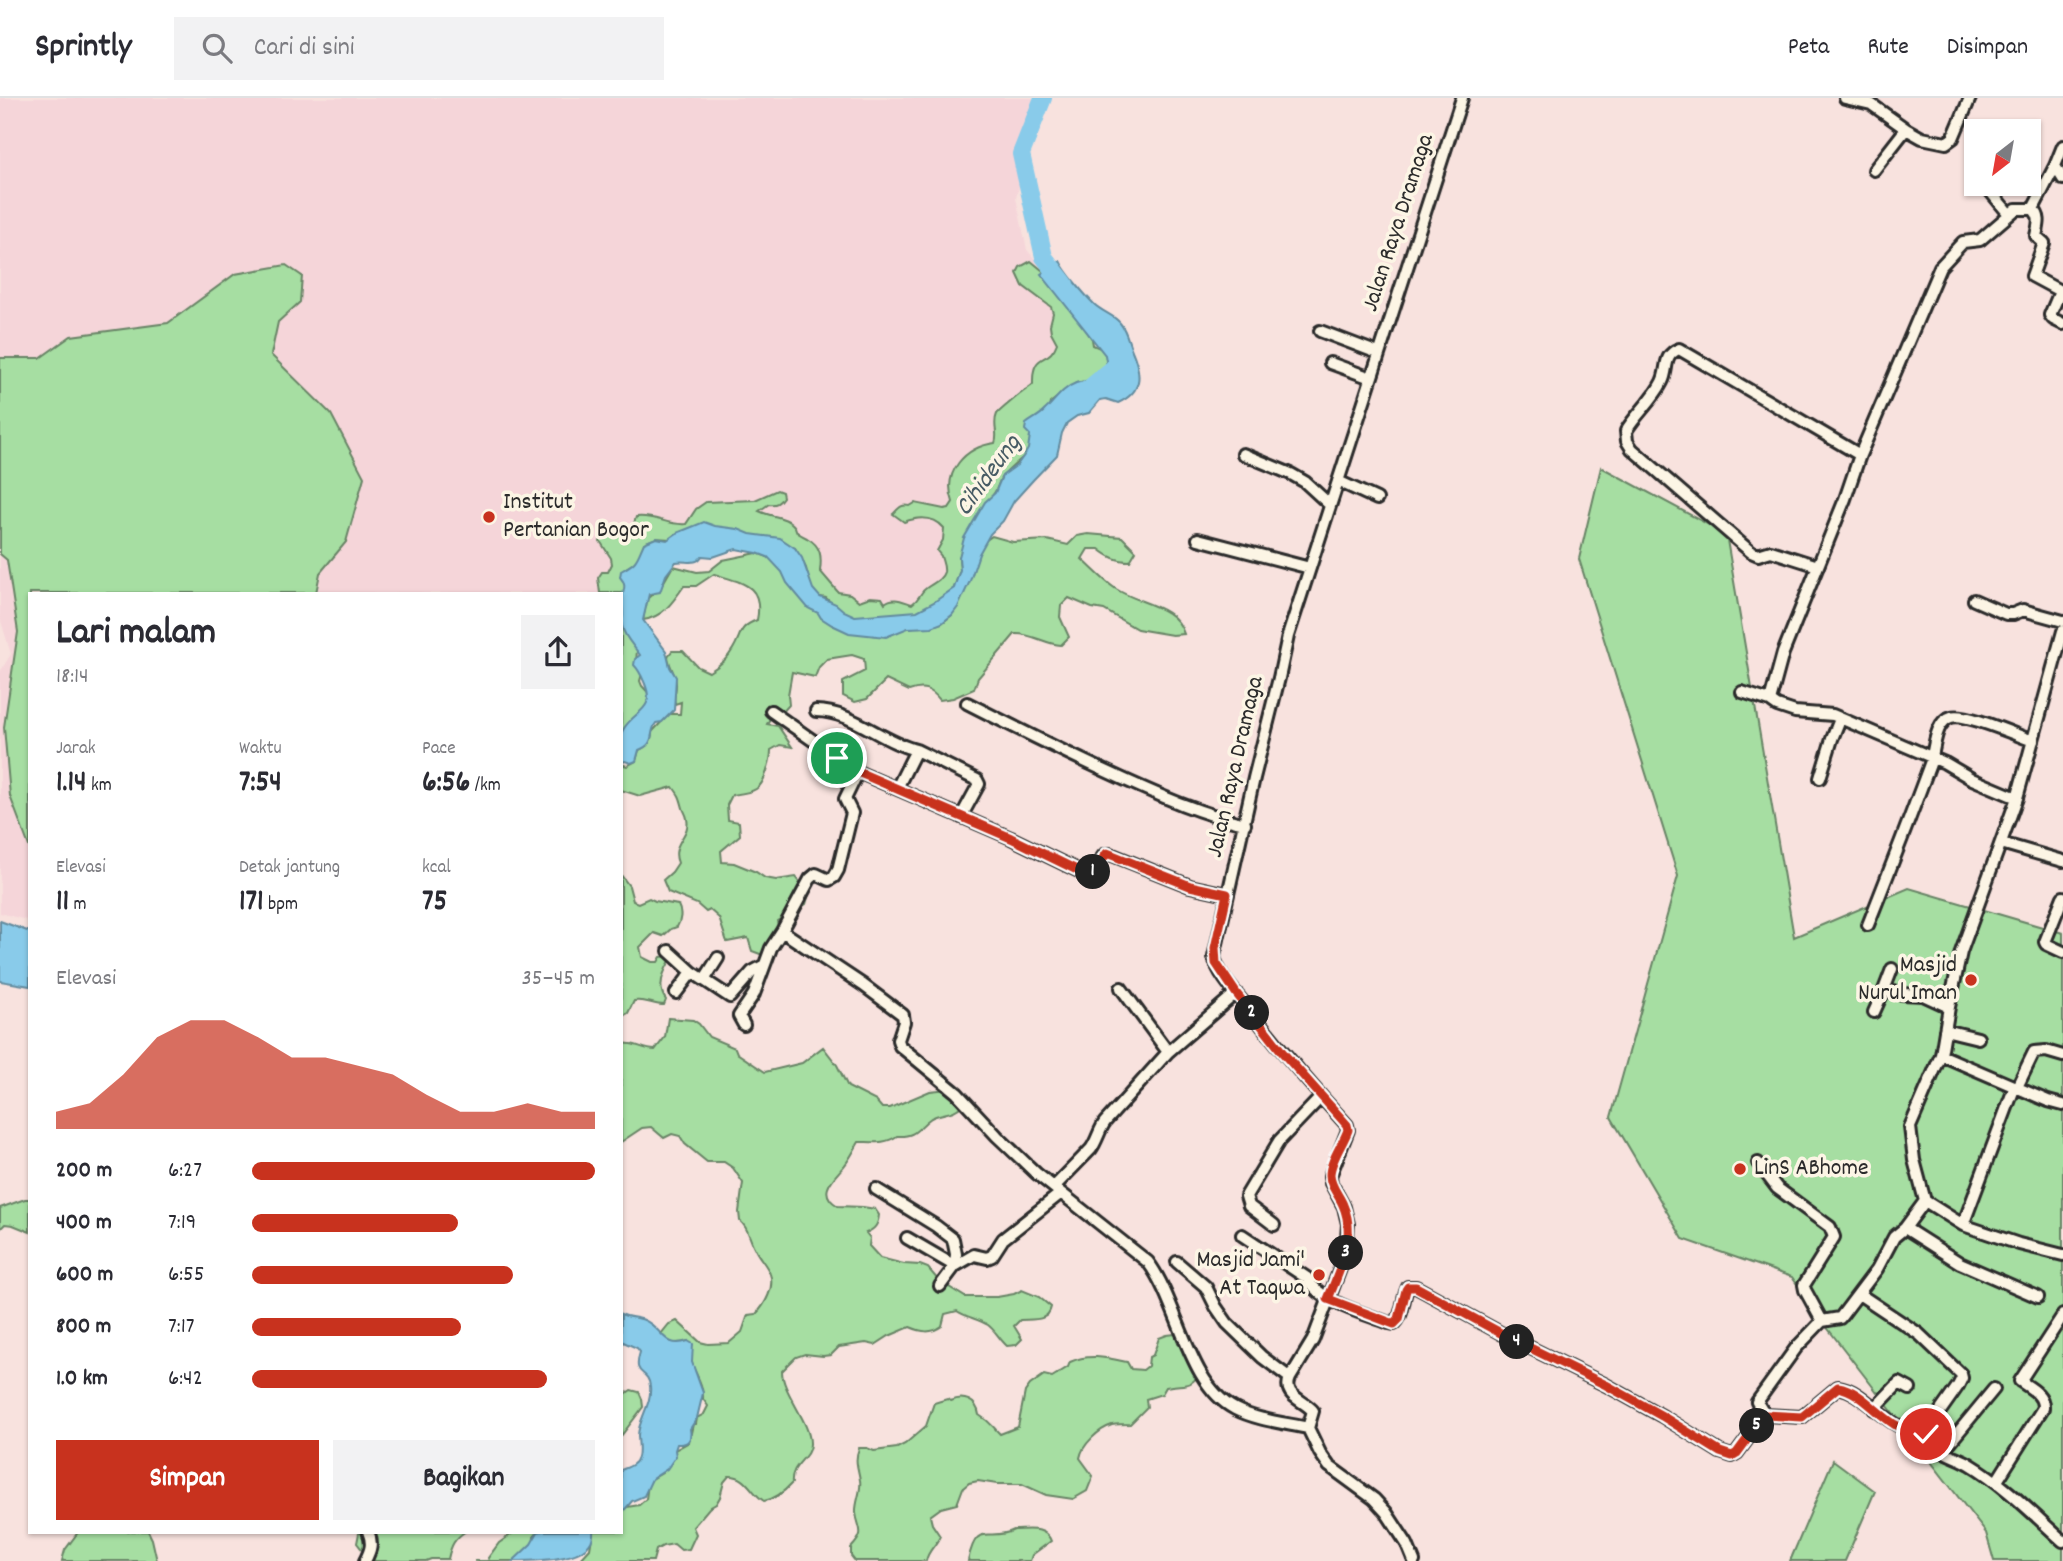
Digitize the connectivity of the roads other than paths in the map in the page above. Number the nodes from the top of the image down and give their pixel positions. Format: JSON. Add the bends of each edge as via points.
{"nodes":[{"id":1,"x":1462,"y":98,"type":"edge"},
{"id":2,"x":1845,"y":98,"type":"edge"},
{"id":3,"x":1970,"y":98,"type":"edge"},
{"id":4,"x":1906,"y":129,"type":"junction"},
{"id":5,"x":2063,"y":145,"type":"edge"},
{"id":6,"x":2055,"y":166,"type":"junction"},
{"id":7,"x":1874,"y":170,"type":"dead end"},
{"id":8,"x":2063,"y":179,"type":"edge"},
{"id":9,"x":1994,"y":196,"type":"edge"},
{"id":10,"x":2033,"y":209,"type":"junction"},
{"id":11,"x":2010,"y":214,"type":"junction"},
{"id":12,"x":2063,"y":324,"type":"edge"},
{"id":13,"x":1320,"y":331,"type":"dead end"},
{"id":14,"x":1378,"y":353,"type":"junction"},
{"id":15,"x":1329,"y":363,"type":"dead end"},
{"id":16,"x":1371,"y":379,"type":"junction"},
{"id":17,"x":1243,"y":454,"type":"dead end"},
{"id":18,"x":1860,"y":455,"type":"junction"},
{"id":19,"x":1338,"y":481,"type":"junction"},
{"id":20,"x":1377,"y":499,"type":"dead end"},
{"id":21,"x":1330,"y":505,"type":"junction"},
{"id":22,"x":1198,"y":539,"type":"dead end"},
{"id":23,"x":1818,"y":566,"type":"junction"},
{"id":24,"x":1310,"y":568,"type":"junction"},
{"id":25,"x":1974,"y":600,"type":"dead end"},
{"id":26,"x":2063,"y":621,"type":"edge"},
{"id":27,"x":2063,"y":631,"type":"edge"},
{"id":28,"x":2061,"y":649,"type":"edge"},
{"id":29,"x":1741,"y":692,"type":"dead end"},
{"id":30,"x":1770,"y":701,"type":"junction"},
{"id":31,"x":967,"y":703,"type":"dead end"},
{"id":32,"x":771,"y":711,"type":"dead end"},
{"id":33,"x":816,"y":711,"type":"dead end"},
{"id":34,"x":1840,"y":719,"type":"junction"},
{"id":35,"x":2033,"y":741,"type":"junction"},
{"id":36,"x":916,"y":750,"type":"junction"},
{"id":37,"x":1932,"y":758,"type":"junction"},
{"id":38,"x":858,"y":772,"type":"junction"},
{"id":39,"x":1820,"y":778,"type":"dead end"},
{"id":40,"x":897,"y":788,"type":"junction"},
{"id":41,"x":2017,"y":798,"type":"junction"},
{"id":42,"x":961,"y":817,"type":"junction"},
{"id":43,"x":1245,"y":824,"type":"junction"},
{"id":44,"x":2001,"y":844,"type":"junction"},
{"id":45,"x":2063,"y":861,"type":"edge"},
{"id":46,"x":1227,"y":894,"type":"junction"},
{"id":47,"x":2063,"y":897,"type":"edge"},
{"id":48,"x":1868,"y":925,"type":"dead end"},
{"id":49,"x":782,"y":931,"type":"junction"},
{"id":50,"x":669,"y":950,"type":"dead end"},
{"id":51,"x":2063,"y":952,"type":"edge"},
{"id":52,"x":718,"y":958,"type":"dead end"},
{"id":53,"x":763,"y":966,"type":"junction"},
{"id":54,"x":1892,"y":969,"type":"dead end"},
{"id":55,"x":692,"y":972,"type":"junction"},
{"id":56,"x":705,"y":980,"type":"junction"},
{"id":57,"x":1121,"y":988,"type":"dead end"},
{"id":58,"x":1884,"y":990,"type":"junction"},
{"id":59,"x":676,"y":993,"type":"dead end"},
{"id":60,"x":1236,"y":993,"type":"junction"},
{"id":61,"x":1949,"y":1007,"type":"junction"},
{"id":62,"x":1874,"y":1012,"type":"dead end"},
{"id":63,"x":744,"y":1025,"type":"dead end"},
{"id":64,"x":1945,"y":1030,"type":"junction"},
{"id":65,"x":1978,"y":1038,"type":"dead end"},
{"id":66,"x":1168,"y":1052,"type":"junction"},
{"id":67,"x":1941,"y":1055,"type":"junction"},
{"id":68,"x":2063,"y":1056,"type":"edge"},
{"id":69,"x":2016,"y":1086,"type":"junction"},
{"id":70,"x":1321,"y":1097,"type":"junction"},
{"id":71,"x":2063,"y":1105,"type":"edge"},
{"id":72,"x":1758,"y":1163,"type":"dead end"},
{"id":73,"x":876,"y":1189,"type":"dead end"},
{"id":74,"x":1057,"y":1190,"type":"junction"},
{"id":75,"x":1925,"y":1201,"type":"junction"},
{"id":76,"x":1274,"y":1225,"type":"dead end"},
{"id":77,"x":1963,"y":1225,"type":"junction"},
{"id":78,"x":1905,"y":1228,"type":"junction"},
{"id":79,"x":1242,"y":1235,"type":"dead end"},
{"id":80,"x":907,"y":1238,"type":"dead end"},
{"id":81,"x":2063,"y":1255,"type":"edge"},
{"id":82,"x":1177,"y":1262,"type":"dead end"},
{"id":83,"x":955,"y":1266,"type":"junction"},
{"id":84,"x":940,"y":1286,"type":"dead end"},
{"id":85,"x":1859,"y":1294,"type":"junction"},
{"id":86,"x":2038,"y":1297,"type":"dead end"},
{"id":87,"x":1328,"y":1299,"type":"junction"},
{"id":88,"x":2063,"y":1315,"type":"edge"},
{"id":89,"x":1822,"y":1321,"type":"junction"},
{"id":90,"x":1290,"y":1378,"type":"junction"},
{"id":91,"x":1910,"y":1389,"type":"dead end"},
{"id":92,"x":1994,"y":1389,"type":"dead end"},
{"id":93,"x":1874,"y":1409,"type":"junction"},
{"id":94,"x":1765,"y":1415,"type":"junction"},
{"id":95,"x":1308,"y":1429,"type":"junction"},
{"id":96,"x":1926,"y":1434,"type":"junction"},
{"id":97,"x":1942,"y":1452,"type":"junction"},
{"id":98,"x":1997,"y":1481,"type":"junction"},
{"id":99,"x":370,"y":1534,"type":"edge"},
{"id":100,"x":2063,"y":1541,"type":"edge"},
{"id":101,"x":365,"y":1561,"type":"edge"},
{"id":102,"x":1414,"y":1561,"type":"edge"}],
"edges":[{"from":1,"to":14,"type":"street","name":"Jalan Raya Dramaga"},
{"from":2,"to":4,"type":"street","via":[[1871,104]]},
{"from":3,"to":4,"type":"street","via":[[1953,138],[1946,143]]},
{"from":4,"to":7,"type":"street"},
{"from":5,"to":6,"type":"street"},
{"from":6,"to":8,"type":"street"},
{"from":6,"to":10,"type":"street"},
{"from":9,"to":11,"type":"street"},
{"from":10,"to":11,"type":"street","via":[[2018,207]]},
{"from":10,"to":12,"type":"street","via":[[2040,225],[2036,236],[2044,243],[2032,276],[2058,290],[2050,315]]},
{"from":11,"to":18,"type":"street","via":[[1980,240],[1964,242],[1940,267]]},
{"from":13,"to":14,"type":"street"},
{"from":14,"to":16,"type":"street","name":"Jalan Raya Dramaga"},
{"from":15,"to":16,"type":"street"},
{"from":16,"to":19,"type":"street","name":"Jalan Raya Dramaga"},
{"from":17,"to":21,"type":"street","via":[[1305,481]]},
{"from":18,"to":23,"type":"street"},
{"from":18,"to":23,"type":"street","via":[[1678,349],[1667,358],[1662,381],[1626,431],[1632,449],[1751,552],[1771,551]]},
{"from":19,"to":20,"type":"street"},
{"from":19,"to":21,"type":"street","name":"Jalan Raya Dramaga"},
{"from":21,"to":24,"type":"street","name":"Jalan Raya Dramaga"},
{"from":22,"to":24,"type":"street"},
{"from":23,"to":30,"type":"street","via":[[1783,653]]},
{"from":24,"to":43,"type":"street","name":"Jalan Raya Dramaga","via":[[1288,636]]},
{"from":25,"to":26,"type":"street","via":[[2006,614],[2023,610]]},
{"from":27,"to":28,"type":"street"},
{"from":28,"to":35,"type":"street"},
{"from":29,"to":30,"type":"street"},
{"from":30,"to":34,"type":"street","via":[[1795,712]]},
{"from":31,"to":43,"type":"street","via":[[1171,801]]},
{"from":32,"to":38,"type":"street"},
{"from":33,"to":36,"type":"street","via":[[855,722]]},
{"from":34,"to":37,"type":"street"},
{"from":34,"to":39,"type":"street"},
{"from":35,"to":37,"type":"street","via":[[1955,716],[1940,725]]},
{"from":35,"to":41,"type":"street"},
{"from":36,"to":40,"type":"street"},
{"from":36,"to":42,"type":"street","via":[[977,780]]},
{"from":37,"to":41,"type":"street"},
{"from":37,"to":48,"type":"street"},
{"from":38,"to":40,"type":"street"},
{"from":38,"to":49,"type":"street","via":[[845,799],[852,813],[838,870],[829,880],[816,874],[810,879]]},
{"from":40,"to":42,"type":"street"},
{"from":41,"to":44,"type":"street"},
{"from":42,"to":46,"type":"street","via":[[1085,874],[1092,873],[1107,853],[1190,886]]},
{"from":43,"to":46,"type":"street","name":"Jalan Raya Dramaga"},
{"from":44,"to":45,"type":"street"},
{"from":44,"to":61,"type":"street","via":[[1961,952]]},
{"from":46,"to":60,"type":"street","name":"Jalan Raya Dramaga","via":[[1214,957]]},
{"from":47,"to":51,"type":"street","via":[[2045,942]]},
{"from":49,"to":53,"type":"street"},
{"from":49,"to":74,"type":"street","via":[[898,1010],[904,1022],[900,1046],[957,1093]]},
{"from":50,"to":55,"type":"street"},
{"from":52,"to":56,"type":"street"},
{"from":53,"to":56,"type":"street","via":[[730,997]]},
{"from":53,"to":63,"type":"street","via":[[754,994],[739,1016]]},
{"from":54,"to":58,"type":"street"},
{"from":55,"to":56,"type":"street"},
{"from":55,"to":59,"type":"street"},
{"from":57,"to":66,"type":"street"},
{"from":58,"to":61,"type":"street","via":[[1923,995]]},
{"from":58,"to":62,"type":"street"},
{"from":60,"to":66,"type":"street"},
{"from":60,"to":70,"type":"street","name":"Jalan Raya Dramaga"},
{"from":61,"to":64,"type":"street"},
{"from":64,"to":65,"type":"street"},
{"from":64,"to":67,"type":"street"},
{"from":66,"to":74,"type":"street","via":[[1105,1122],[1091,1149]]},
{"from":67,"to":69,"type":"street"},
{"from":67,"to":75,"type":"street","via":[[1910,1126]]},
{"from":68,"to":69,"type":"street","via":[[2034,1052]]},
{"from":69,"to":71,"type":"street"},
{"from":69,"to":77,"type":"street"},
{"from":70,"to":76,"type":"street","via":[[1279,1141],[1246,1196],[1249,1206]]},
{"from":70,"to":87,"type":"street","name":"Jalan Raya Dramaga","via":[[1348,1130],[1330,1176],[1344,1207],[1348,1241]]},
{"from":72,"to":89,"type":"street","via":[[1777,1188],[1830,1227],[1834,1237],[1804,1285]]},
{"from":73,"to":83,"type":"street","via":[[953,1239]]},
{"from":74,"to":83,"type":"street","via":[[1003,1239],[992,1256],[974,1255]]},
{"from":74,"to":95,"type":"street","via":[[1154,1270],[1200,1373],[1222,1400],[1235,1409]]},
{"from":75,"to":77,"type":"street"},
{"from":75,"to":78,"type":"street"},
{"from":77,"to":81,"type":"street"},
{"from":78,"to":85,"type":"street","via":[[1894,1237]]},
{"from":78,"to":86,"type":"street","via":[[1960,1263]]},
{"from":79,"to":87,"type":"street","via":[[1306,1277],[1311,1287]]},
{"from":80,"to":83,"type":"street"},
{"from":82,"to":90,"type":"street","via":[[1206,1287],[1227,1323]]},
{"from":83,"to":84,"type":"street"},
{"from":85,"to":89,"type":"street","via":[[1840,1318]]},
{"from":85,"to":96,"type":"street","via":[[1919,1334],[1961,1374]]},
{"from":87,"to":90,"type":"street","name":"Jalan Raya Dramaga","via":[[1313,1340]]},
{"from":87,"to":94,"type":"street","via":[[1394,1324],[1406,1290],[1416,1287],[1732,1456]]},
{"from":88,"to":98,"type":"street","via":[[2020,1381],[2040,1395],[2043,1408]]},
{"from":89,"to":94,"type":"street","via":[[1757,1402]]},
{"from":90,"to":95,"type":"street","via":[[1288,1390],[1313,1411]]},
{"from":91,"to":93,"type":"street","via":[[1899,1383]]},
{"from":92,"to":97,"type":"street"},
{"from":93,"to":94,"type":"street","via":[[1838,1387],[1802,1417]]},
{"from":93,"to":96,"type":"street","via":[[1894,1424]]},
{"from":95,"to":102,"type":"street","via":[[1329,1466],[1386,1512]]},
{"from":96,"to":97,"type":"street"},
{"from":97,"to":98,"type":"street"},
{"from":98,"to":100,"type":"street"},
{"from":99,"to":101,"type":"street","via":[[371,1550]]}]}
